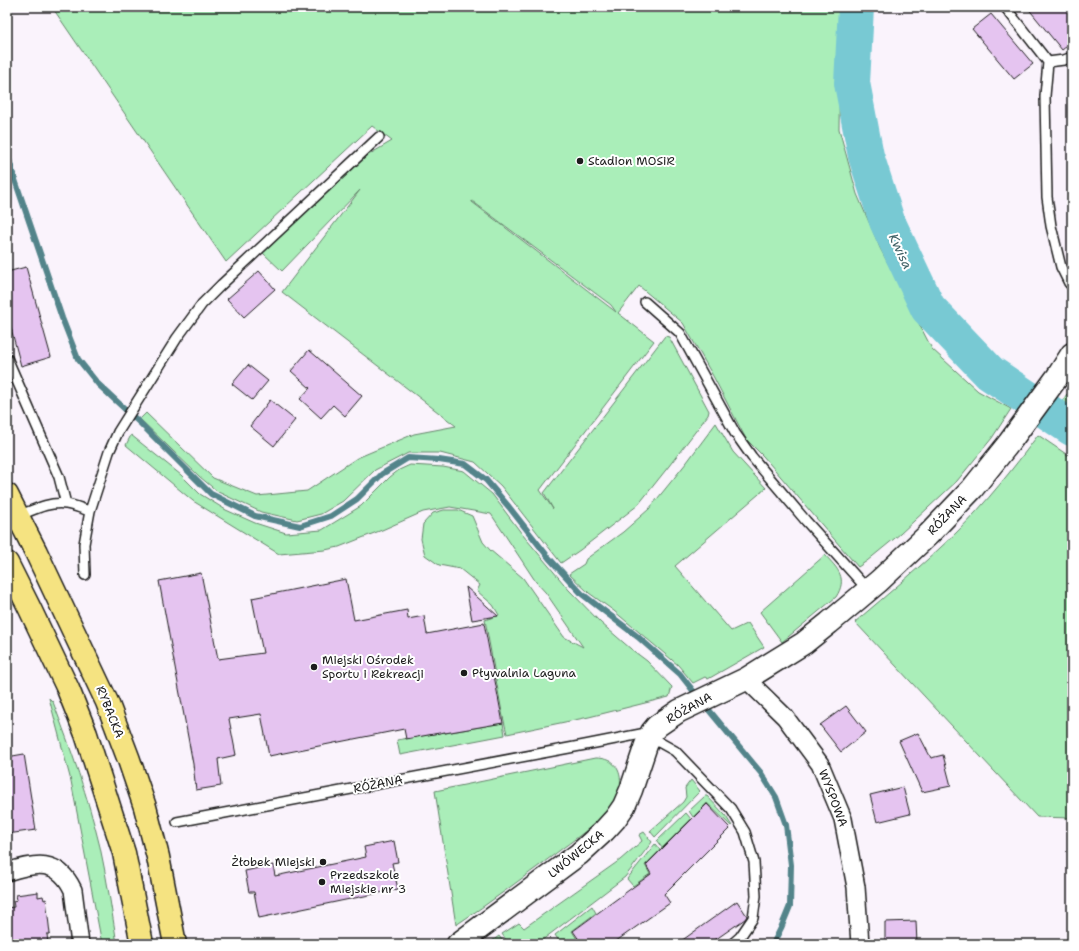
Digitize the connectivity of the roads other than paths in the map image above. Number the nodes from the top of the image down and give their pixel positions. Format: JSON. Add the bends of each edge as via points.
{"nodes":[{"id":1,"x":1005,"y":7,"type":"edge"},
{"id":2,"x":1072,"y":57,"type":"edge"},
{"id":3,"x":1048,"y":62,"type":"junction"},
{"id":4,"x":379,"y":137,"type":"dead end"},
{"id":5,"x":1072,"y":286,"type":"edge"},
{"id":6,"x":645,"y":302,"type":"dead end"},
{"id":7,"x":1072,"y":354,"type":"edge"},
{"id":8,"x":7,"y":358,"type":"edge"},
{"id":9,"x":7,"y":495,"type":"edge"},
{"id":10,"x":66,"y":504,"type":"junction"},
{"id":11,"x":90,"y":511,"type":"junction"},
{"id":12,"x":18,"y":516,"type":"junction"},
{"id":13,"x":7,"y":563,"type":"edge"},
{"id":14,"x":84,"y":575,"type":"dead end"},
{"id":15,"x":868,"y":590,"type":"junction"},
{"id":16,"x":746,"y":679,"type":"junction"},
{"id":17,"x":651,"y":734,"type":"junction"},
{"id":18,"x":177,"y":822,"type":"dead end"},
{"id":19,"x":7,"y":872,"type":"edge"},
{"id":20,"x":80,"y":944,"type":"edge"},
{"id":21,"x":142,"y":944,"type":"edge"},
{"id":22,"x":175,"y":944,"type":"edge"},
{"id":23,"x":458,"y":944,"type":"edge"},
{"id":24,"x":732,"y":944,"type":"edge"},
{"id":25,"x":860,"y":944,"type":"edge"}],
"edges":[{"from":1,"to":3,"type":"lane"},
{"from":2,"to":3,"type":"lane"},
{"from":3,"to":5,"type":"lane","via":[[1045,96],[1051,226],[1061,267]]},
{"from":4,"to":11,"type":"lane","via":[[202,304],[177,338],[118,432]]},
{"from":6,"to":15,"type":"lane","via":[[680,333],[735,433],[752,457]]},
{"from":7,"to":15,"type":"street","name":"RÓŻANA","via":[[1009,443],[972,489],[929,534]]},
{"from":8,"to":10,"type":"lane","via":[[59,477]]},
{"from":9,"to":12,"type":"main road","name":"RYBACKA"},
{"from":10,"to":11,"type":"lane"},
{"from":10,"to":12,"type":"lane","via":[[44,506]]},
{"from":11,"to":14,"type":"lane","via":[[84,544]]},
{"from":12,"to":22,"type":"main road","name":"RYBACKA","via":[[107,702],[129,760],[158,857]]},
{"from":13,"to":21,"type":"main road","via":[[68,689],[86,734],[124,853]]},
{"from":15,"to":16,"type":"street","name":"RÓŻANA","via":[[804,643]]},
{"from":16,"to":17,"type":"street","name":"RÓŻANA","via":[[679,711],[662,722]]},
{"from":16,"to":25,"type":"street","name":"WYSPOWA","via":[[785,718],[820,764],[843,819],[856,887]]},
{"from":17,"to":18,"type":"lane","name":"RÓŻANA"},
{"from":17,"to":23,"type":"street","name":"LWÓWECKA","via":[[624,806],[604,831],[579,854]]},
{"from":17,"to":24,"type":"lane","via":[[675,751],[731,809],[745,832],[754,862],[756,896],[753,918]]},
{"from":19,"to":20,"type":"street","via":[[30,865],[43,865],[56,869],[65,877],[73,890]]}]}
